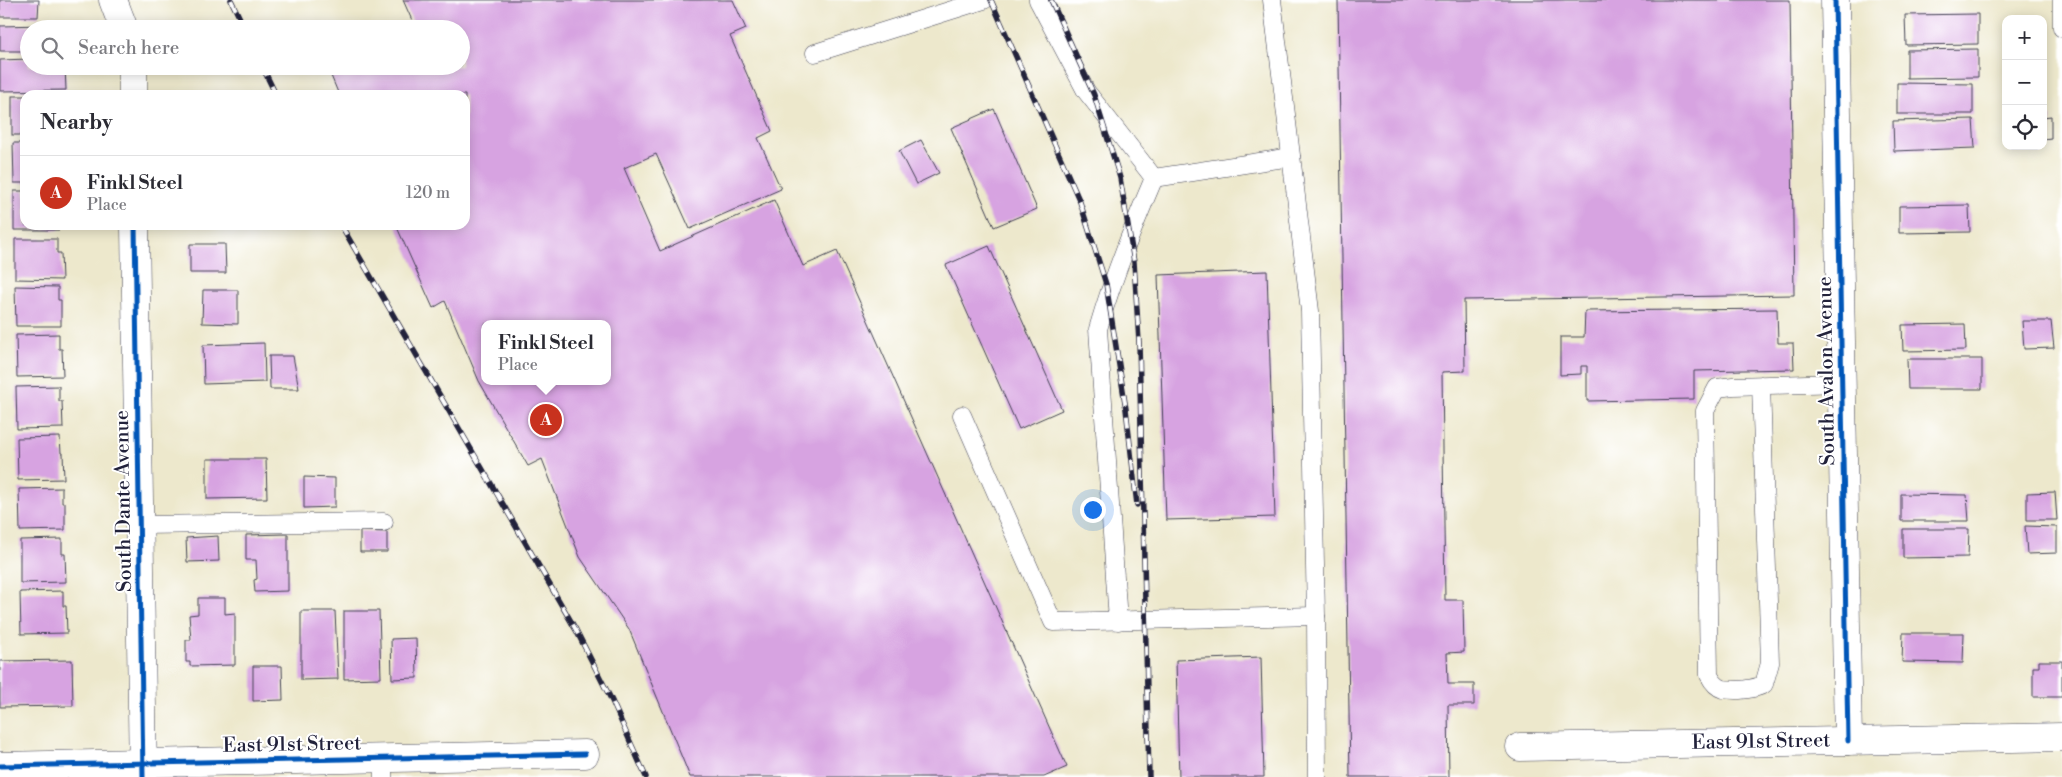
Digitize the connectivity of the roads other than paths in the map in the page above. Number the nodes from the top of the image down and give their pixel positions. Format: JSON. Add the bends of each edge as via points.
{"nodes":[{"id":1,"x":113,"y":0,"type":"edge"},
{"id":2,"x":984,"y":0,"type":"edge"},
{"id":3,"x":1038,"y":0,"type":"edge"},
{"id":4,"x":1272,"y":0,"type":"edge"},
{"id":5,"x":1835,"y":0,"type":"edge"},
{"id":6,"x":2062,"y":0,"type":"edge"},
{"id":7,"x":121,"y":20,"type":"edge"},
{"id":8,"x":2062,"y":28,"type":"edge"},
{"id":9,"x":815,"y":53,"type":"dead end"},
{"id":10,"x":133,"y":75,"type":"edge"},
{"id":11,"x":133,"y":90,"type":"edge"},
{"id":12,"x":1291,"y":157,"type":"junction"},
{"id":13,"x":1154,"y":178,"type":"junction"},
{"id":14,"x":135,"y":230,"type":"edge"},
{"id":15,"x":1842,"y":383,"type":"junction"},
{"id":16,"x":1761,"y":385,"type":"junction"},
{"id":17,"x":962,"y":415,"type":"dead end"},
{"id":18,"x":384,"y":522,"type":"dead end"},
{"id":19,"x":139,"y":525,"type":"junction"},
{"id":20,"x":1316,"y":616,"type":"junction"},
{"id":21,"x":1118,"y":621,"type":"junction"},
{"id":22,"x":2062,"y":737,"type":"edge"},
{"id":23,"x":1848,"y":741,"type":"junction"},
{"id":24,"x":1520,"y":747,"type":"dead end"},
{"id":25,"x":585,"y":754,"type":"dead end"},
{"id":26,"x":0,"y":766,"type":"edge"},
{"id":27,"x":383,"y":768,"type":"edge"},
{"id":28,"x":142,"y":770,"type":"edge"},
{"id":29,"x":1317,"y":777,"type":"edge"}],
"edges":[{"from":1,"to":7,"type":"street"},
{"from":2,"to":9,"type":"lane"},
{"from":3,"to":13,"type":"lane","via":[[1086,91]]},
{"from":4,"to":12,"type":"lane"},
{"from":5,"to":15,"type":"street","name":"South Avalon Avenue"},
{"from":6,"to":8,"type":"lane"},
{"from":10,"to":11,"type":"street"},
{"from":12,"to":13,"type":"lane"},
{"from":12,"to":20,"type":"lane","via":[[1310,311]]},
{"from":13,"to":21,"type":"lane","via":[[1129,237],[1098,329]]},
{"from":14,"to":19,"type":"street","name":"South Dante Avenue"},
{"from":15,"to":16,"type":"lane"},
{"from":15,"to":23,"type":"street","name":"South Avalon Avenue"},
{"from":16,"to":16,"type":"lane","via":[[1717,388],[1705,410],[1709,675],[1713,683],[1722,689],[1756,689],[1764,684],[1770,663]]},
{"from":17,"to":21,"type":"lane","via":[[1053,622]]},
{"from":18,"to":19,"type":"lane"},
{"from":19,"to":28,"type":"street","name":"South Dante Avenue"},
{"from":20,"to":21,"type":"lane"},
{"from":20,"to":29,"type":"lane"},
{"from":22,"to":23,"type":"street","name":"East 91st Street"},
{"from":23,"to":24,"type":"street","name":"East 91st Street"},
{"from":25,"to":27,"type":"street","name":"East 91st Street"},
{"from":26,"to":28,"type":"street","name":"East 91st Street"},
{"from":27,"to":28,"type":"street","name":"East 91st Street"}]}
